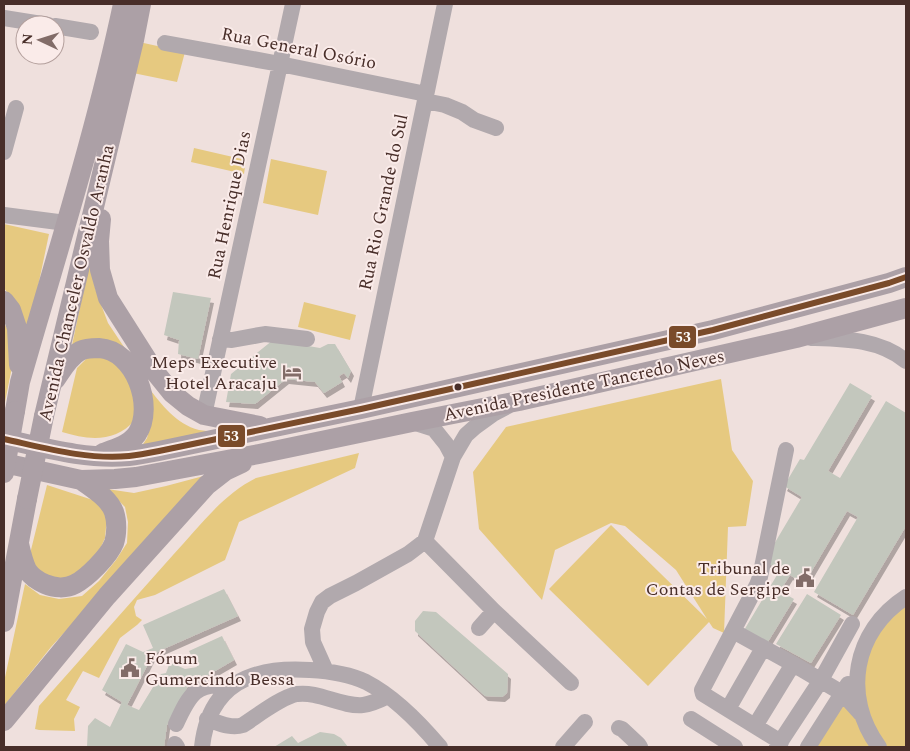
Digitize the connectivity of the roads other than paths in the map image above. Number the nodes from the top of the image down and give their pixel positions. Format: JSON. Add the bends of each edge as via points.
{"nodes":[{"id":1,"x":123,"y":4,"type":"edge"},
{"id":2,"x":141,"y":4,"type":"edge"},
{"id":3,"x":293,"y":4,"type":"edge"},
{"id":4,"x":445,"y":4,"type":"edge"},
{"id":5,"x":65,"y":28,"type":"edge"},
{"id":6,"x":91,"y":32,"type":"dead end"},
{"id":7,"x":165,"y":43,"type":"dead end"},
{"id":8,"x":280,"y":64,"type":"junction"},
{"id":9,"x":425,"y":97,"type":"junction"},
{"id":10,"x":16,"y":108,"type":"dead end"},
{"id":11,"x":496,"y":128,"type":"dead end"},
{"id":12,"x":4,"y":152,"type":"edge"},
{"id":13,"x":100,"y":184,"type":"junction"},
{"id":14,"x":4,"y":215,"type":"edge"},
{"id":15,"x":66,"y":223,"type":"junction"},
{"id":16,"x":906,"y":277,"type":"edge"},
{"id":17,"x":4,"y":300,"type":"edge"},
{"id":18,"x":906,"y":308,"type":"edge"},
{"id":19,"x":796,"y":338,"type":"junction"},
{"id":20,"x":220,"y":339,"type":"junction"},
{"id":21,"x":306,"y":339,"type":"dead end"},
{"id":22,"x":906,"y":361,"type":"edge"},
{"id":23,"x":20,"y":382,"type":"junction"},
{"id":24,"x":51,"y":386,"type":"junction"},
{"id":25,"x":519,"y":401,"type":"junction"},
{"id":26,"x":361,"y":408,"type":"junction"},
{"id":27,"x":204,"y":415,"type":"junction"},
{"id":28,"x":412,"y":422,"type":"junction"},
{"id":29,"x":269,"y":428,"type":"junction"},
{"id":30,"x":4,"y":439,"type":"edge"},
{"id":31,"x":786,"y":450,"type":"dead end"},
{"id":32,"x":259,"y":454,"type":"junction"},
{"id":33,"x":94,"y":456,"type":"junction"},
{"id":34,"x":453,"y":457,"type":"junction"},
{"id":35,"x":4,"y":462,"type":"edge"},
{"id":36,"x":4,"y":472,"type":"edge"},
{"id":37,"x":81,"y":480,"type":"junction"},
{"id":38,"x":425,"y":541,"type":"junction"},
{"id":39,"x":19,"y":544,"type":"junction"},
{"id":40,"x":906,"y":583,"type":"edge"},
{"id":41,"x":902,"y":600,"type":"edge"},
{"id":42,"x":494,"y":611,"type":"junction"},
{"id":43,"x":4,"y":622,"type":"edge"},
{"id":44,"x":852,"y":624,"type":"dead end"},
{"id":45,"x":479,"y":628,"type":"dead end"},
{"id":46,"x":733,"y":631,"type":"junction"},
{"id":47,"x":763,"y":648,"type":"junction"},
{"id":48,"x":793,"y":664,"type":"junction"},
{"id":49,"x":858,"y":670,"type":"junction"},
{"id":50,"x":326,"y":671,"type":"junction"},
{"id":51,"x":821,"y":680,"type":"junction"},
{"id":52,"x":572,"y":683,"type":"dead end"},
{"id":53,"x":231,"y":687,"type":"junction"},
{"id":54,"x":842,"y":692,"type":"junction"},
{"id":55,"x":388,"y":696,"type":"junction"},
{"id":56,"x":728,"y":709,"type":"junction"},
{"id":57,"x":864,"y":717,"type":"junction"},
{"id":58,"x":207,"y":719,"type":"junction"},
{"id":59,"x":691,"y":719,"type":"dead end"},
{"id":60,"x":4,"y":721,"type":"edge"},
{"id":61,"x":585,"y":722,"type":"dead end"},
{"id":62,"x":176,"y":724,"type":"dead end"},
{"id":63,"x":755,"y":726,"type":"junction"},
{"id":64,"x":619,"y":728,"type":"dead end"},
{"id":65,"x":779,"y":745,"type":"edge"},
{"id":66,"x":202,"y":747,"type":"edge"},
{"id":67,"x":440,"y":747,"type":"edge"},
{"id":68,"x":563,"y":747,"type":"edge"},
{"id":69,"x":640,"y":747,"type":"edge"},
{"id":70,"x":736,"y":747,"type":"edge"},
{"id":71,"x":808,"y":747,"type":"edge"},
{"id":72,"x":879,"y":747,"type":"edge"}],
"edges":[{"from":1,"to":15,"type":"main road","name":"Avenida Chanceler Osvaldo Aranha"},
{"from":2,"to":13,"type":"main road","name":"Avenida Chanceler Osvaldo Aranha"},
{"from":3,"to":8,"type":"street","name":"Rua Henrique Dias"},
{"from":4,"to":9,"type":"street","name":"Rua Rio Grande do Sul"},
{"from":5,"to":6,"type":"street"},
{"from":7,"to":8,"type":"street","name":"Rua General Osório"},
{"from":8,"to":9,"type":"street","name":"Rua General Osório"},
{"from":8,"to":20,"type":"street","name":"Rua Henrique Dias"},
{"from":9,"to":11,"type":"street","name":"Rua General Osório"},
{"from":9,"to":26,"type":"street","name":"Rua Rio Grande do Sul"},
{"from":10,"to":12,"type":"street"},
{"from":13,"to":24,"type":"main road","name":"Avenida Chanceler Osvaldo Aranha"},
{"from":13,"to":27,"type":"main road","via":[[103,200],[100,270],[108,298],[172,393]]},
{"from":14,"to":15,"type":"street"},
{"from":15,"to":23,"type":"main road","name":"Avenida Chanceler Osvaldo Aranha"},
{"from":16,"to":26,"type":"main road","name":"Avenida Presidente Tancredo Neves","via":[[713,330]]},
{"from":17,"to":23,"type":"main road","via":[[12,310],[17,328]]},
{"from":18,"to":19,"type":"main road","name":"Avenida Presidente Tancredo Neves"},
{"from":19,"to":22,"type":"street","via":[[844,338],[866,342]]},
{"from":19,"to":25,"type":"main road","name":"Avenida Presidente Tancredo Neves"},
{"from":20,"to":21,"type":"street","via":[[265,334]]},
{"from":20,"to":27,"type":"street","name":"Rua Henrique Dias"},
{"from":23,"to":36,"type":"main road","name":"Avenida Chanceler Osvaldo Aranha","bridge":true},
{"from":24,"to":33,"type":"main road","via":[[71,359],[92,348],[115,352],[135,374],[142,390],[143,407],[137,434],[129,442]]},
{"from":24,"to":39,"type":"main road","name":"Avenida Chanceler Osvaldo Aranha","bridge":true},
{"from":25,"to":28,"type":"main road","name":"Avenida Presidente Tancredo Neves"},
{"from":25,"to":34,"type":"street","via":[[475,426]]},
{"from":26,"to":29,"type":"main road","name":"Avenida Presidente Tancredo Neves"},
{"from":27,"to":29,"type":"main road"},
{"from":28,"to":32,"type":"main road","name":"Avenida Presidente Tancredo Neves"},
{"from":28,"to":34,"type":"street","via":[[434,429]]},
{"from":29,"to":33,"type":"main road","name":"Avenida Presidente Tancredo Neves","via":[[130,456]]},
{"from":30,"to":33,"type":"main road","name":"Avenida Presidente Tancredo Neves"},
{"from":31,"to":46,"type":"street","via":[[760,577]]},
{"from":32,"to":37,"type":"main road","via":[[136,477]]},
{"from":32,"to":60,"type":"main road","via":[[225,471],[207,485],[107,596]]},
{"from":34,"to":38,"type":"street"},
{"from":35,"to":37,"type":"main road"},
{"from":37,"to":39,"type":"main road","via":[[100,494],[114,512],[114,544],[93,571],[66,587],[48,585],[28,571]]},
{"from":38,"to":42,"type":"street"},
{"from":38,"to":50,"type":"street","via":[[408,554],[322,602],[312,629],[313,642]]},
{"from":39,"to":43,"type":"main road","name":"Avenida Chanceler Osvaldo Aranha"},
{"from":40,"to":41,"type":"street"},
{"from":41,"to":49,"type":"street","via":[[881,618],[868,637]]},
{"from":42,"to":45,"type":"street"},
{"from":42,"to":52,"type":"street"},
{"from":44,"to":51,"type":"street"},
{"from":46,"to":47,"type":"street"},
{"from":46,"to":56,"type":"street","via":[[702,690],[703,694]]},
{"from":47,"to":48,"type":"street"},
{"from":47,"to":56,"type":"street"},
{"from":48,"to":51,"type":"street"},
{"from":48,"to":63,"type":"street"},
{"from":49,"to":54,"type":"street"},
{"from":49,"to":57,"type":"street","via":[[857,694]]},
{"from":50,"to":53,"type":"street","via":[[275,670],[259,673]]},
{"from":50,"to":55,"type":"street","via":[[366,682]]},
{"from":51,"to":54,"type":"street"},
{"from":51,"to":65,"type":"street"},
{"from":53,"to":58,"type":"street","via":[[214,705]]},
{"from":53,"to":62,"type":"street","via":[[218,684],[196,692]]},
{"from":54,"to":57,"type":"street"},
{"from":54,"to":71,"type":"street"},
{"from":55,"to":58,"type":"street","via":[[358,705],[310,694],[295,694],[236,727]]},
{"from":55,"to":67,"type":"street","via":[[410,714]]},
{"from":56,"to":63,"type":"street"},
{"from":57,"to":72,"type":"street"},
{"from":58,"to":66,"type":"street"},
{"from":59,"to":70,"type":"street"},
{"from":61,"to":68,"type":"street"},
{"from":63,"to":65,"type":"street"},
{"from":64,"to":69,"type":"street"}]}
